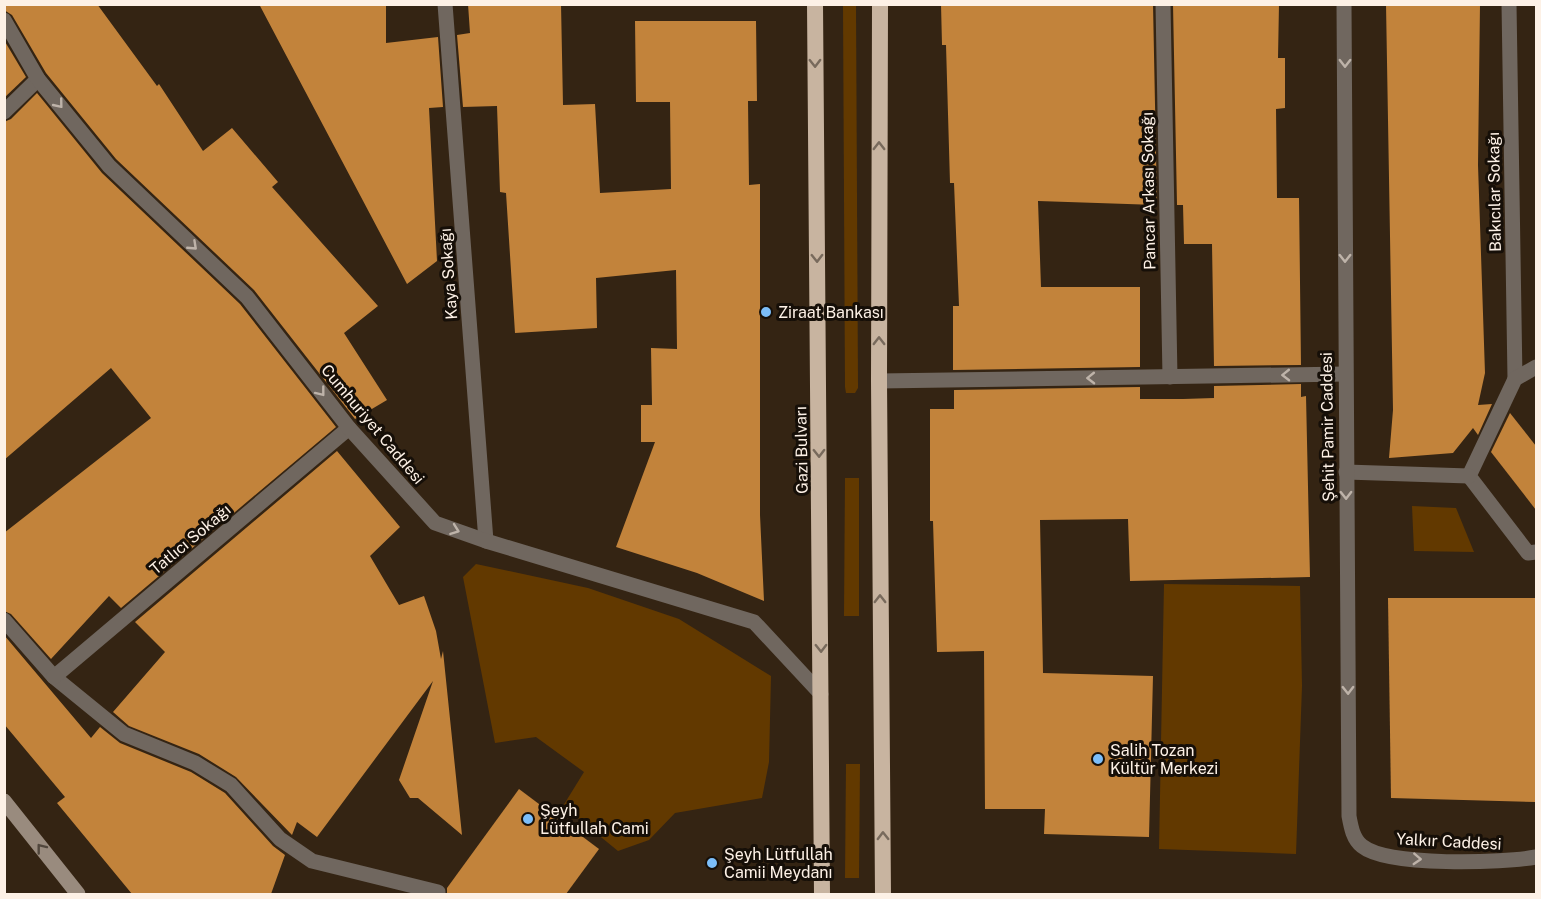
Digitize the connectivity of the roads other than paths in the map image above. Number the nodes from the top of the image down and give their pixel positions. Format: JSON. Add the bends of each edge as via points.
{"nodes":[{"id":1,"x":445,"y":4,"type":"edge"},
{"id":2,"x":815,"y":4,"type":"edge"},
{"id":3,"x":880,"y":4,"type":"edge"},
{"id":4,"x":1163,"y":4,"type":"edge"},
{"id":5,"x":1344,"y":4,"type":"edge"},
{"id":6,"x":1509,"y":4,"type":"edge"},
{"id":7,"x":4,"y":20,"type":"edge"},
{"id":8,"x":39,"y":79,"type":"junction"},
{"id":9,"x":4,"y":112,"type":"edge"},
{"id":10,"x":1536,"y":367,"type":"edge"},
{"id":11,"x":1345,"y":374,"type":"junction"},
{"id":12,"x":1170,"y":377,"type":"junction"},
{"id":13,"x":1515,"y":379,"type":"junction"},
{"id":14,"x":879,"y":381,"type":"junction"},
{"id":15,"x":349,"y":428,"type":"junction"},
{"id":16,"x":1346,"y":471,"type":"junction"},
{"id":17,"x":1469,"y":476,"type":"junction"},
{"id":18,"x":486,"y":541,"type":"junction"},
{"id":19,"x":1536,"y":552,"type":"edge"},
{"id":20,"x":4,"y":620,"type":"edge"},
{"id":21,"x":54,"y":677,"type":"junction"},
{"id":22,"x":821,"y":694,"type":"junction"},
{"id":23,"x":4,"y":801,"type":"edge"},
{"id":24,"x":1361,"y":846,"type":"joint"},
{"id":25,"x":1536,"y":857,"type":"edge"},
{"id":26,"x":438,"y":892,"type":"dead end"},
{"id":27,"x":78,"y":894,"type":"edge"},
{"id":28,"x":822,"y":894,"type":"edge"},
{"id":29,"x":883,"y":894,"type":"edge"}],
"edges":[{"from":1,"to":18,"type":"street","name":"Kaya Sokağı"},
{"from":2,"to":22,"type":"highway","name":"Gazi Bulvarı","one_way":true},
{"from":14,"to":3,"type":"highway","one_way":true},
{"from":4,"to":12,"type":"street","name":"Pancar Arkası Sokağı"},
{"from":5,"to":11,"type":"street","name":"Şehit Pamir Caddesi","one_way":true},
{"from":6,"to":13,"type":"street","name":"Bakıcılar Sokağı"},
{"from":7,"to":8,"type":"street","name":"Cumhuriyet Caddesi"},
{"from":8,"to":9,"type":"street"},
{"from":8,"to":15,"type":"street","name":"Cumhuriyet Caddesi","one_way":true,"via":[[109,166],[247,297]]},
{"from":10,"to":13,"type":"street"},
{"from":11,"to":12,"type":"street","one_way":true},
{"from":11,"to":16,"type":"street","name":"Şehit Pamir Caddesi"},
{"from":12,"to":14,"type":"street","one_way":true},
{"from":13,"to":17,"type":"street"},
{"from":29,"to":14,"type":"highway","one_way":true},
{"from":15,"to":18,"type":"street","name":"Cumhuriyet Caddesi","one_way":true,"via":[[435,523]]},
{"from":15,"to":21,"type":"street","name":"Tatlıcı Sokağı"},
{"from":16,"to":17,"type":"street"},
{"from":16,"to":24,"type":"street","name":"Şehit Pamir Caddesi","one_way":true,"via":[[1350,816],[1352,832]]},
{"from":17,"to":19,"type":"street","via":[[1528,553]]},
{"from":18,"to":22,"type":"street","name":"Cumhuriyet Caddesi","via":[[754,622]]},
{"from":20,"to":21,"type":"street"},
{"from":21,"to":26,"type":"street","via":[[124,734],[195,763],[231,785],[280,839],[312,861]]},
{"from":22,"to":28,"type":"highway","name":"Gazi Bulvarı"},
{"from":27,"to":23,"type":"main road","one_way":true},
{"from":24,"to":25,"type":"street","name":"Yalkır Caddesi","one_way":true,"via":[[1382,855],[1413,859],[1510,861]]}]}
